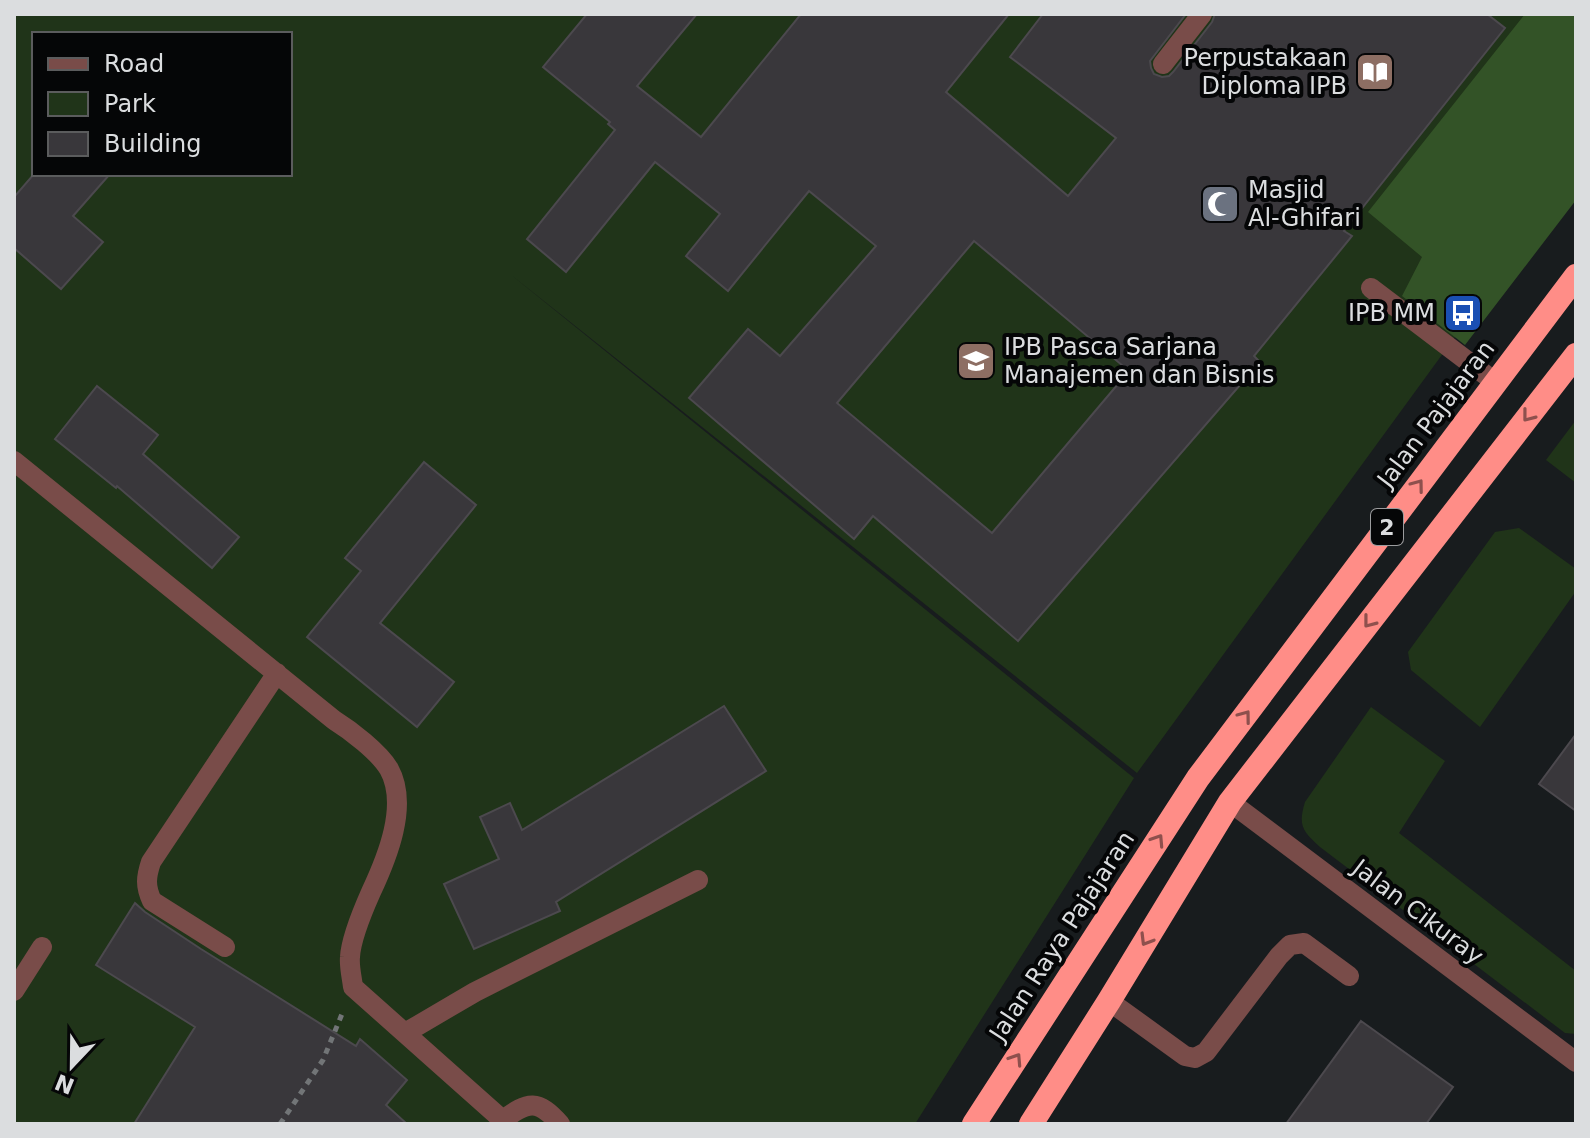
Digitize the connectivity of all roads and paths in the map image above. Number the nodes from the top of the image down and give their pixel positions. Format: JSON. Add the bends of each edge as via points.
{"nodes":[{"id":1,"x":1202,"y":14,"type":"edge"},
{"id":2,"x":1163,"y":64,"type":"dead end"},
{"id":3,"x":1576,"y":276,"type":"edge"},
{"id":4,"x":1371,"y":288,"type":"dead end"},
{"id":5,"x":1576,"y":356,"type":"edge"},
{"id":6,"x":1495,"y":382,"type":"junction"},
{"id":7,"x":14,"y":461,"type":"edge"},
{"id":8,"x":277,"y":673,"type":"junction"},
{"id":9,"x":1198,"y":778,"type":"junction"},
{"id":10,"x":1230,"y":802,"type":"junction"},
{"id":11,"x":698,"y":880,"type":"dead end"},
{"id":12,"x":42,"y":947,"type":"dead end"},
{"id":13,"x":225,"y":947,"type":"dead end"},
{"id":14,"x":1349,"y":976,"type":"dead end"},
{"id":15,"x":353,"y":987,"type":"junction"},
{"id":16,"x":14,"y":991,"type":"edge"},
{"id":17,"x":1109,"y":1001,"type":"junction"},
{"id":18,"x":405,"y":1033,"type":"junction"},
{"id":19,"x":1576,"y":1062,"type":"edge"},
{"id":20,"x":505,"y":1122,"type":"edge"},
{"id":21,"x":280,"y":1124,"type":"edge"},
{"id":22,"x":560,"y":1124,"type":"edge"},
{"id":23,"x":974,"y":1124,"type":"edge"},
{"id":24,"x":1031,"y":1124,"type":"edge"}],
"edges":[{"from":1,"to":2,"type":"street"},
{"from":3,"to":6,"type":"highway","name":"Jalan Pajajaran","number":"2"},
{"from":4,"to":6,"type":"street"},
{"from":5,"to":10,"type":"highway","number":"2","one_way":true},
{"from":9,"to":6,"type":"highway","name":"Jalan Pajajaran","number":"2","one_way":true},
{"from":7,"to":8,"type":"street"},
{"from":8,"to":13,"type":"street","via":[[147,875],[152,901]]},
{"from":8,"to":15,"type":"street","via":[[374,752],[389,768],[397,796],[395,828],[350,957]]},
{"from":9,"to":10,"type":"highway"},
{"from":23,"to":9,"type":"highway","name":"Jalan Raya Pajajaran","number":"2","one_way":true},
{"from":10,"to":17,"type":"highway","number":"2","one_way":true},
{"from":10,"to":19,"type":"street","name":"Jalan Cikuray"},
{"from":11,"to":18,"type":"street"},
{"from":12,"to":16,"type":"street"},
{"from":14,"to":17,"type":"street","via":[[1304,943],[1290,945],[1206,1052],[1195,1058]]},
{"from":15,"to":18,"type":"street"},
{"from":15,"to":21,"type":"path","via":[[323,1060]]},
{"from":17,"to":24,"type":"highway","number":"2"},
{"from":18,"to":20,"type":"street"},
{"from":20,"to":22,"type":"street","via":[[529,1105],[548,1111]]}]}
